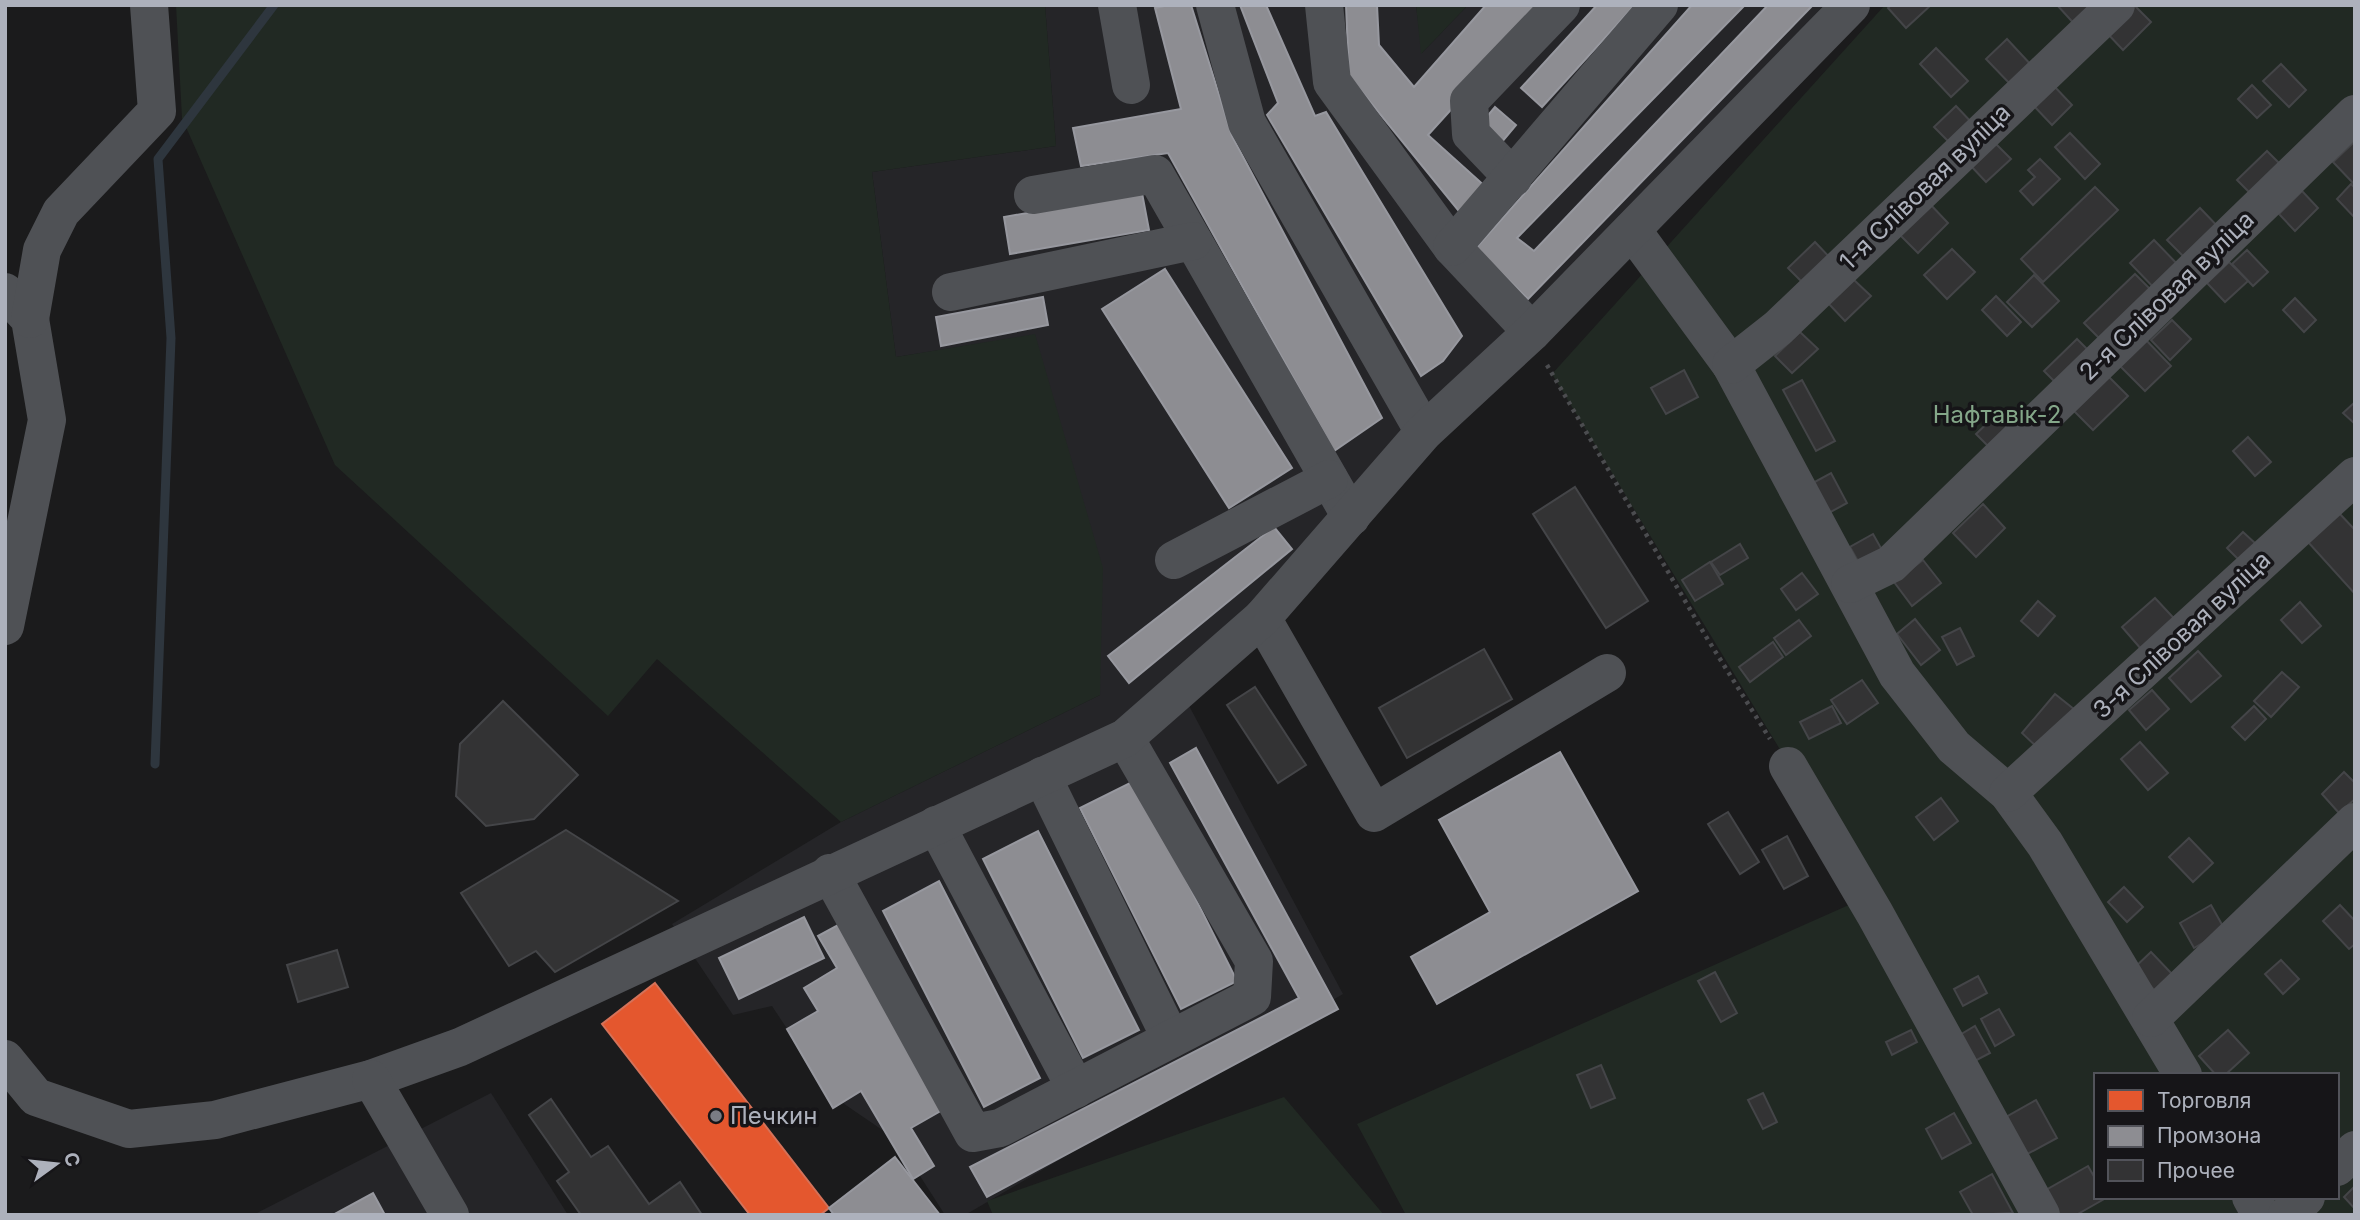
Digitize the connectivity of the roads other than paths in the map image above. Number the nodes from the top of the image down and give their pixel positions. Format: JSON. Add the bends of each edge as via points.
{"nodes":[{"id":1,"x":149,"y":5,"type":"edge"},
{"id":2,"x":1117,"y":5,"type":"edge"},
{"id":3,"x":1215,"y":5,"type":"edge"},
{"id":4,"x":1324,"y":5,"type":"edge"},
{"id":5,"x":1561,"y":5,"type":"edge"},
{"id":6,"x":1659,"y":5,"type":"edge"},
{"id":7,"x":1850,"y":5,"type":"edge"},
{"id":8,"x":2116,"y":5,"type":"edge"},
{"id":9,"x":1131,"y":85,"type":"dead end"},
{"id":10,"x":2355,"y":114,"type":"edge"},
{"id":11,"x":1513,"y":178,"type":"junction"},
{"id":12,"x":1032,"y":195,"type":"dead end"},
{"id":13,"x":1633,"y":230,"type":"junction"},
{"id":14,"x":1193,"y":241,"type":"junction"},
{"id":15,"x":1452,"y":247,"type":"junction"},
{"id":16,"x":951,"y":292,"type":"dead end"},
{"id":17,"x":18,"y":306,"type":"edge"},
{"id":18,"x":1532,"y":332,"type":"junction"},
{"id":19,"x":1731,"y":365,"type":"junction"},
{"id":20,"x":1424,"y":432,"type":"junction"},
{"id":21,"x":2355,"y":476,"type":"edge"},
{"id":22,"x":1329,"y":479,"type":"junction"},
{"id":23,"x":1350,"y":517,"type":"junction"},
{"id":24,"x":1174,"y":560,"type":"dead end"},
{"id":25,"x":1850,"y":584,"type":"junction"},
{"id":26,"x":1262,"y":618,"type":"junction"},
{"id":27,"x":5,"y":626,"type":"edge"},
{"id":28,"x":1607,"y":673,"type":"dead end"},
{"id":29,"x":1125,"y":738,"type":"junction"},
{"id":30,"x":1788,"y":766,"type":"road end"},
{"id":31,"x":1042,"y":776,"type":"junction"},
{"id":32,"x":2008,"y":793,"type":"junction"},
{"id":33,"x":2355,"y":822,"type":"edge"},
{"id":34,"x":936,"y":825,"type":"junction"},
{"id":35,"x":830,"y":873,"type":"junction"},
{"id":36,"x":2151,"y":1018,"type":"junction"},
{"id":37,"x":1171,"y":1039,"type":"junction"},
{"id":38,"x":5,"y":1059,"type":"edge"},
{"id":39,"x":2182,"y":1073,"type":"edge"},
{"id":40,"x":371,"y":1079,"type":"junction"},
{"id":41,"x":1076,"y":1089,"type":"junction"},
{"id":42,"x":2355,"y":1150,"type":"edge"},
{"id":43,"x":2339,"y":1165,"type":"edge"},
{"id":44,"x":2252,"y":1199,"type":"edge"},
{"id":45,"x":2304,"y":1199,"type":"edge"},
{"id":46,"x":450,"y":1215,"type":"edge"},
{"id":47,"x":2041,"y":1215,"type":"edge"},
{"id":48,"x":2261,"y":1215,"type":"edge"},
{"id":49,"x":2287,"y":1215,"type":"edge"}],
"edges":[{"from":1,"to":17,"type":"street","via":[[157,111],[61,212]]},
{"from":2,"to":9,"type":"street"},
{"from":3,"to":20,"type":"street","via":[[1247,123]]},
{"from":4,"to":15,"type":"street","via":[[1332,82]]},
{"from":5,"to":11,"type":"street","via":[[1469,101],[1471,134]]},
{"from":6,"to":11,"type":"street"},
{"from":7,"to":13,"type":"street"},
{"from":8,"to":19,"type":"street","name":"1-я Слівовая вуліца","via":[[1778,328]]},
{"from":10,"to":25,"type":"street","name":"2-я Слівовая вуліца","via":[[1891,564]]},
{"from":11,"to":15,"type":"street"},
{"from":12,"to":14,"type":"street","via":[[1155,174]]},
{"from":13,"to":18,"type":"street"},
{"from":13,"to":19,"type":"street"},
{"from":14,"to":16,"type":"street"},
{"from":14,"to":22,"type":"street"},
{"from":15,"to":18,"type":"street"},
{"from":17,"to":27,"type":"street","via":[[47,420]]},
{"from":18,"to":20,"type":"street"},
{"from":19,"to":25,"type":"street"},
{"from":20,"to":23,"type":"street"},
{"from":21,"to":32,"type":"street","name":"3-я Слівовая вуліца"},
{"from":22,"to":23,"type":"street"},
{"from":22,"to":24,"type":"street"},
{"from":23,"to":26,"type":"street"},
{"from":25,"to":32,"type":"street","via":[[1897,674],[1954,747]]},
{"from":26,"to":28,"type":"street","via":[[1374,813]]},
{"from":26,"to":29,"type":"street"},
{"from":29,"to":31,"type":"street"},
{"from":29,"to":37,"type":"street","via":[[1254,961],[1252,997]]},
{"from":30,"to":47,"type":"street"},
{"from":31,"to":34,"type":"street"},
{"from":31,"to":37,"type":"street"},
{"from":32,"to":36,"type":"street","via":[[2045,844]]},
{"from":33,"to":36,"type":"street"},
{"from":34,"to":35,"type":"street"},
{"from":34,"to":41,"type":"street"},
{"from":35,"to":40,"type":"street","via":[[460,1046]]},
{"from":35,"to":41,"type":"street","via":[[973,1133],[1000,1128]]},
{"from":36,"to":39,"type":"street"},
{"from":37,"to":41,"type":"street"},
{"from":38,"to":40,"type":"street","via":[[36,1097],[129,1129],[215,1120]]},
{"from":40,"to":46,"type":"street"},
{"from":42,"to":43,"type":"street"},
{"from":44,"to":48,"type":"street"},
{"from":45,"to":49,"type":"street"}]}
